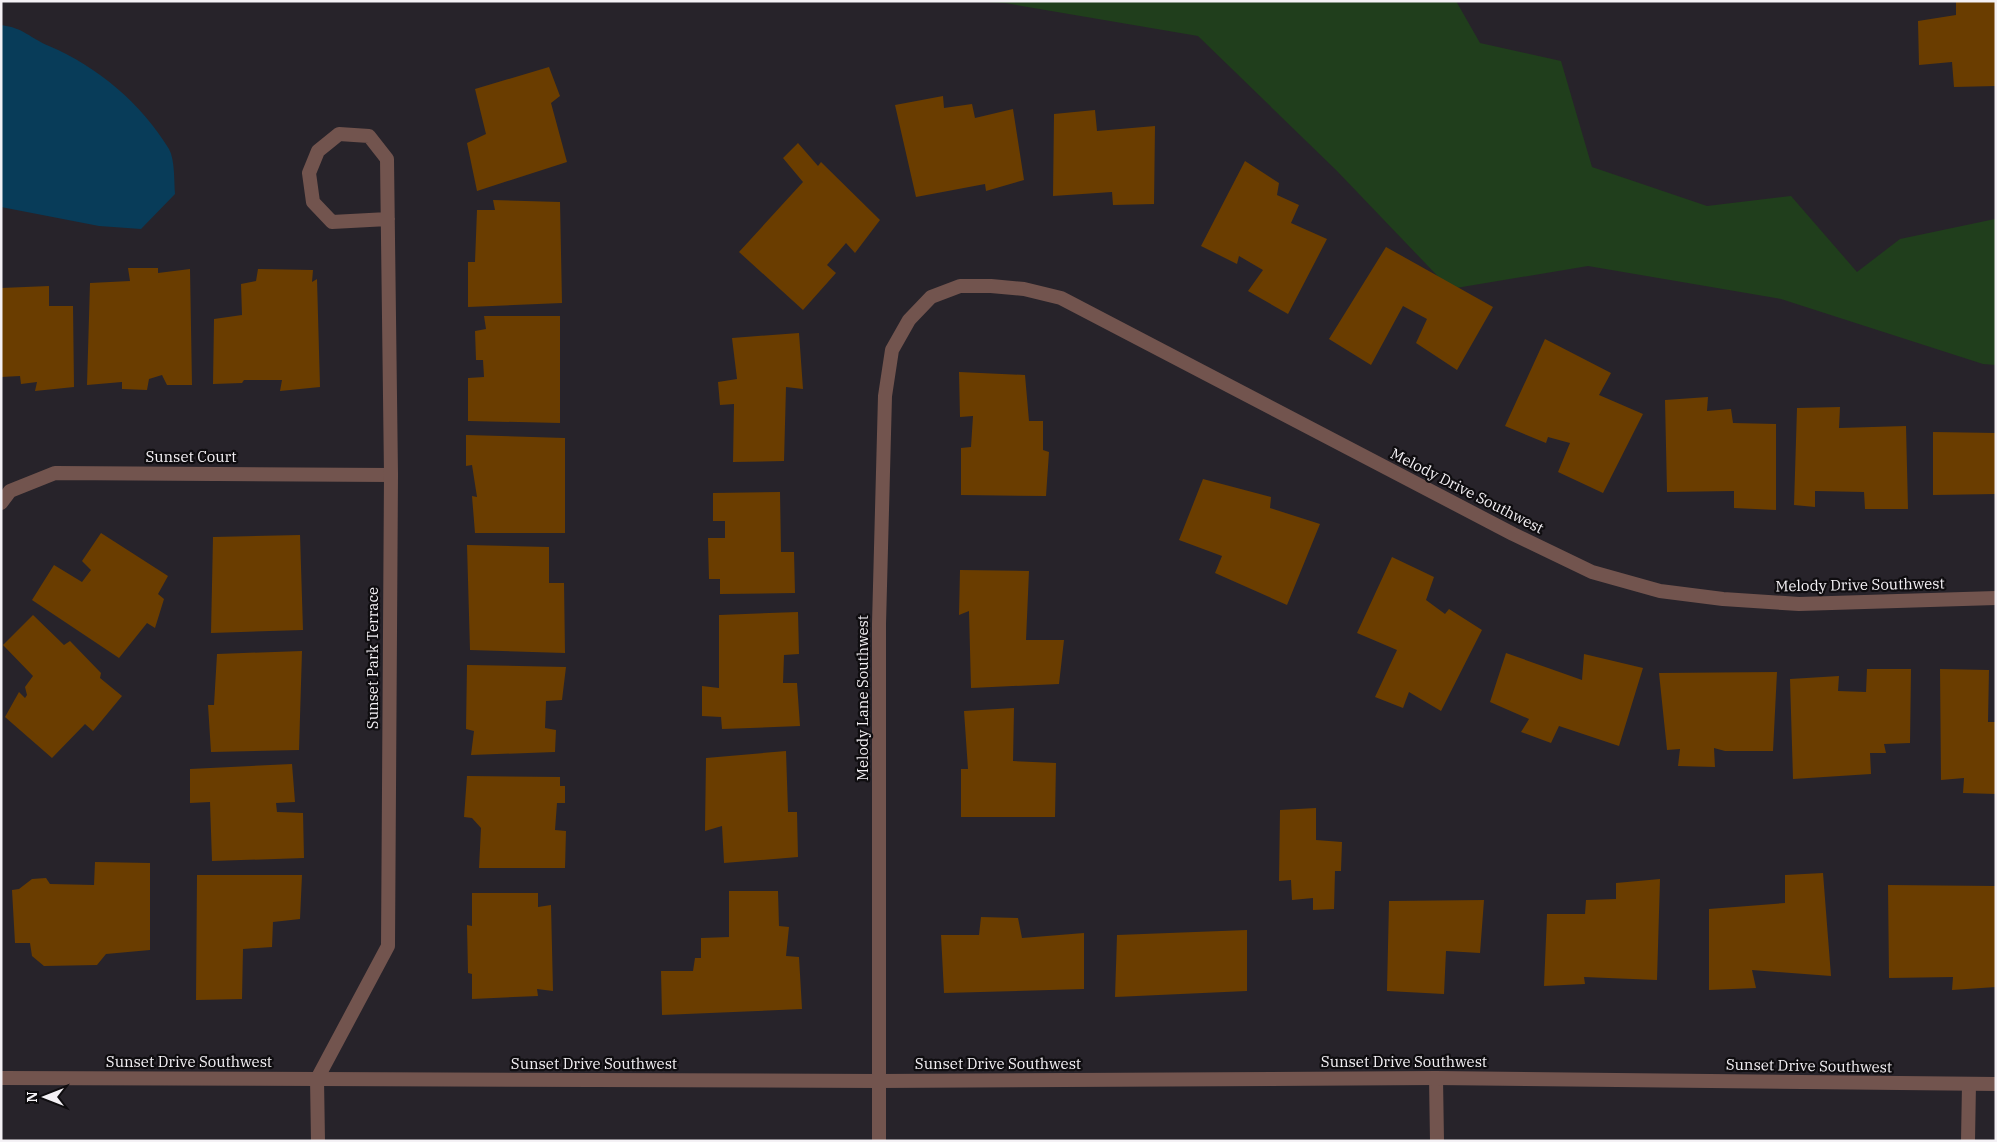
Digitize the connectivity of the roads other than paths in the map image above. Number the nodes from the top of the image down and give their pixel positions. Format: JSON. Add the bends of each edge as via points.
{"nodes":[{"id":1,"x":388,"y":219,"type":"junction"},
{"id":2,"x":956,"y":287,"type":"joint"},
{"id":3,"x":391,"y":474,"type":"junction"},
{"id":4,"x":1,"y":503,"type":"edge"},
{"id":5,"x":1996,"y":598,"type":"edge"},
{"id":6,"x":1,"y":1078,"type":"edge"},
{"id":7,"x":1436,"y":1078,"type":"junction"},
{"id":8,"x":318,"y":1079,"type":"junction"},
{"id":9,"x":879,"y":1080,"type":"junction"},
{"id":10,"x":1969,"y":1084,"type":"junction"},
{"id":11,"x":1996,"y":1084,"type":"edge"},
{"id":12,"x":318,"y":1141,"type":"edge"},
{"id":13,"x":880,"y":1141,"type":"edge"},
{"id":14,"x":1437,"y":1141,"type":"edge"},
{"id":15,"x":1968,"y":1141,"type":"edge"}],
"edges":[{"from":1,"to":1,"type":"street","name":"Sunset Park Terrace","via":[[387,158],[370,136],[340,134],[318,151],[309,173],[313,202],[332,222]]},
{"from":1,"to":3,"type":"street","name":"Sunset Park Terrace"},
{"from":2,"to":5,"type":"street","name":"Melody Drive Southwest","via":[[1024,289],[1060,298],[1592,572],[1660,591],[1799,604]]},
{"from":2,"to":9,"type":"street","name":"Melody Lane Southwest","via":[[931,297],[909,320],[892,350],[886,396],[879,624]]},
{"from":3,"to":4,"type":"street","name":"Sunset Court","via":[[55,473],[10,491]]},
{"from":3,"to":8,"type":"street","name":"Sunset Park Terrace","via":[[388,946]]},
{"from":6,"to":8,"type":"street","name":"Sunset Drive Southwest"},
{"from":7,"to":9,"type":"street","name":"Sunset Drive Southwest"},
{"from":7,"to":10,"type":"street","name":"Sunset Drive Southwest"},
{"from":7,"to":14,"type":"street"},
{"from":8,"to":9,"type":"street","name":"Sunset Drive Southwest"},
{"from":8,"to":12,"type":"street"},
{"from":9,"to":13,"type":"street","name":"Melody Lane Southwest"},
{"from":10,"to":11,"type":"street","name":"Sunset Drive Southwest"},
{"from":10,"to":15,"type":"street"}]}
